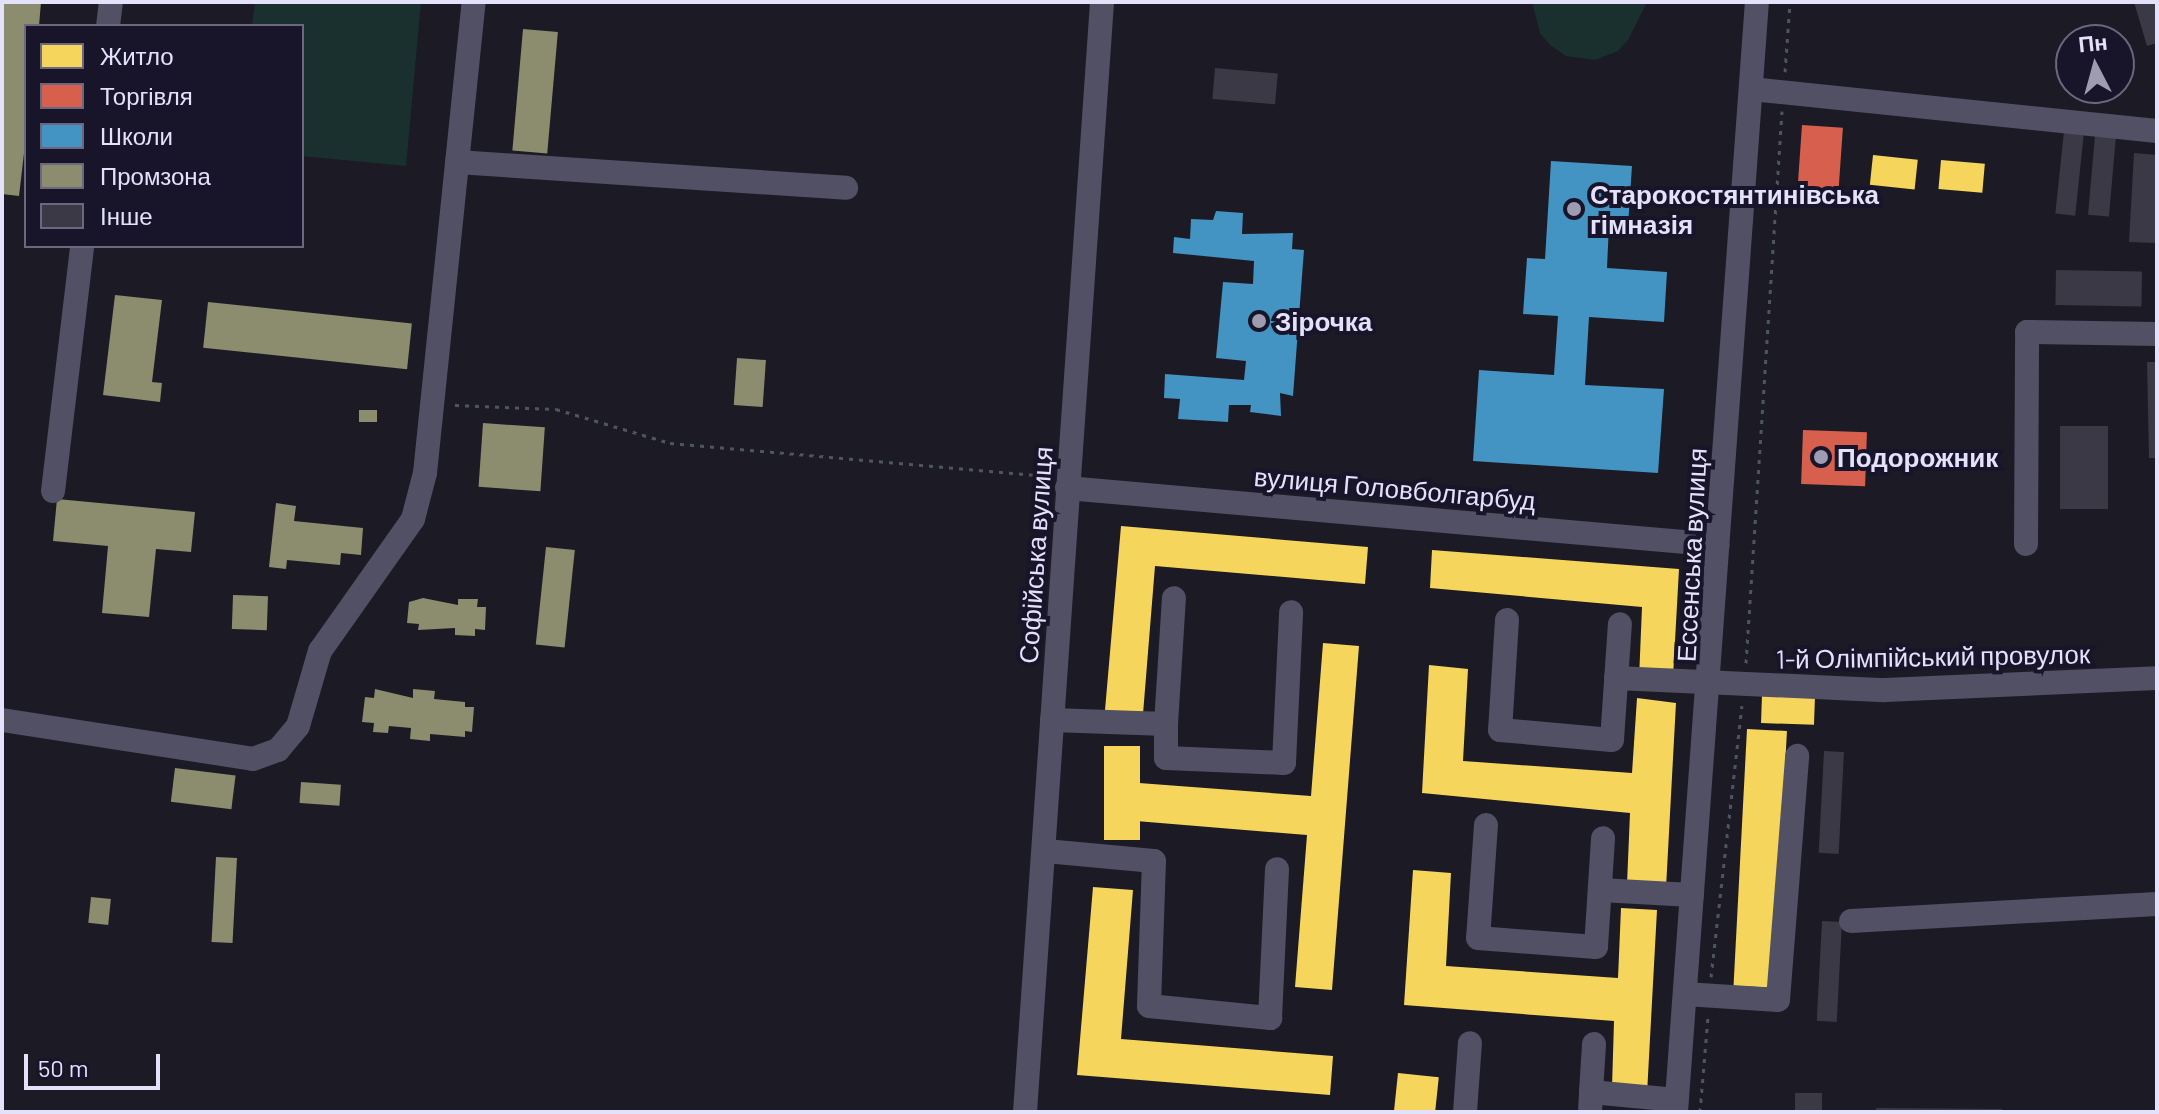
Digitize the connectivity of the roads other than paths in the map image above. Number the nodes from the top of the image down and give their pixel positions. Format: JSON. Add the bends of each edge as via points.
{"nodes":[{"id":1,"x":111,"y":2,"type":"edge"},
{"id":2,"x":474,"y":2,"type":"edge"},
{"id":3,"x":1102,"y":2,"type":"edge"},
{"id":4,"x":1757,"y":2,"type":"edge"},
{"id":5,"x":108,"y":24,"type":"edge"},
{"id":6,"x":1751,"y":89,"type":"junction"},
{"id":7,"x":2157,"y":131,"type":"edge"},
{"id":8,"x":457,"y":162,"type":"junction"},
{"id":9,"x":846,"y":188,"type":"dead end"},
{"id":10,"x":82,"y":248,"type":"edge"},
{"id":11,"x":2157,"y":334,"type":"edge"},
{"id":12,"x":1062,"y":482,"type":"junction"},
{"id":13,"x":53,"y":491,"type":"dead end"},
{"id":14,"x":2026,"y":544,"type":"dead end"},
{"id":15,"x":1718,"y":545,"type":"junction"},
{"id":16,"x":1174,"y":598,"type":"dead end"},
{"id":17,"x":1291,"y":612,"type":"dead end"},
{"id":18,"x":1507,"y":620,"type":"dead end"},
{"id":19,"x":1620,"y":624,"type":"dead end"},
{"id":20,"x":1616,"y":678,"type":"junction"},
{"id":21,"x":2157,"y":678,"type":"edge"},
{"id":22,"x":1711,"y":686,"type":"junction"},
{"id":23,"x":2,"y":720,"type":"edge"},
{"id":24,"x":1052,"y":720,"type":"junction"},
{"id":25,"x":1166,"y":724,"type":"junction"},
{"id":26,"x":1797,"y":756,"type":"dead end"},
{"id":27,"x":1486,"y":825,"type":"dead end"},
{"id":28,"x":1603,"y":838,"type":"dead end"},
{"id":29,"x":1046,"y":851,"type":"junction"},
{"id":30,"x":1277,"y":869,"type":"dead end"},
{"id":31,"x":1600,"y":890,"type":"junction"},
{"id":32,"x":1692,"y":895,"type":"junction"},
{"id":33,"x":2157,"y":904,"type":"edge"},
{"id":34,"x":1851,"y":921,"type":"dead end"},
{"id":35,"x":1697,"y":995,"type":"junction"},
{"id":36,"x":1470,"y":1043,"type":"dead end"},
{"id":37,"x":1594,"y":1044,"type":"dead end"},
{"id":38,"x":1591,"y":1102,"type":"edge"},
{"id":39,"x":1677,"y":1106,"type":"edge"},
{"id":40,"x":1025,"y":1112,"type":"edge"},
{"id":41,"x":1465,"y":1112,"type":"edge"}],
"edges":[{"from":1,"to":5,"type":"street"},
{"from":2,"to":8,"type":"street"},
{"from":3,"to":12,"type":"street","name":"Софійська вулиця"},
{"from":4,"to":6,"type":"street","name":"Ессенська вулиця"},
{"from":6,"to":7,"type":"street"},
{"from":6,"to":15,"type":"street","name":"Ессенська вулиця"},
{"from":8,"to":9,"type":"street"},
{"from":8,"to":23,"type":"street","via":[[425,473],[413,519],[320,651],[298,726],[278,750],[253,759]]},
{"from":10,"to":13,"type":"street"},
{"from":11,"to":14,"type":"street","via":[[2027,332]]},
{"from":12,"to":15,"type":"street","name":"вулиця Головболгарбуд"},
{"from":12,"to":24,"type":"street","name":"Софійська вулиця"},
{"from":15,"to":22,"type":"street","name":"Ессенська вулиця"},
{"from":16,"to":25,"type":"street"},
{"from":17,"to":25,"type":"street","via":[[1284,763],[1166,758]]},
{"from":18,"to":20,"type":"street","via":[[1500,730],[1612,740]]},
{"from":19,"to":20,"type":"street"},
{"from":20,"to":22,"type":"street","name":"1-й Олімпійський провулок"},
{"from":21,"to":22,"type":"street","name":"1-й Олімпійський провулок","via":[[1885,690]]},
{"from":22,"to":32,"type":"street","name":"Ессенська вулиця"},
{"from":24,"to":25,"type":"street"},
{"from":24,"to":29,"type":"street","name":"Софійська вулиця"},
{"from":26,"to":35,"type":"street","via":[[1778,1000]]},
{"from":27,"to":31,"type":"street","via":[[1478,938],[1596,947]]},
{"from":28,"to":31,"type":"street"},
{"from":29,"to":30,"type":"street","via":[[1154,861],[1149,1006],[1270,1018]]},
{"from":29,"to":40,"type":"street","name":"Софійська вулиця"},
{"from":31,"to":32,"type":"street"},
{"from":32,"to":35,"type":"street","name":"Ессенська вулиця"},
{"from":33,"to":34,"type":"street"},
{"from":35,"to":39,"type":"street","name":"Ессенська вулиця"},
{"from":36,"to":41,"type":"street"},
{"from":37,"to":38,"type":"street"},
{"from":38,"to":39,"type":"street"}]}
